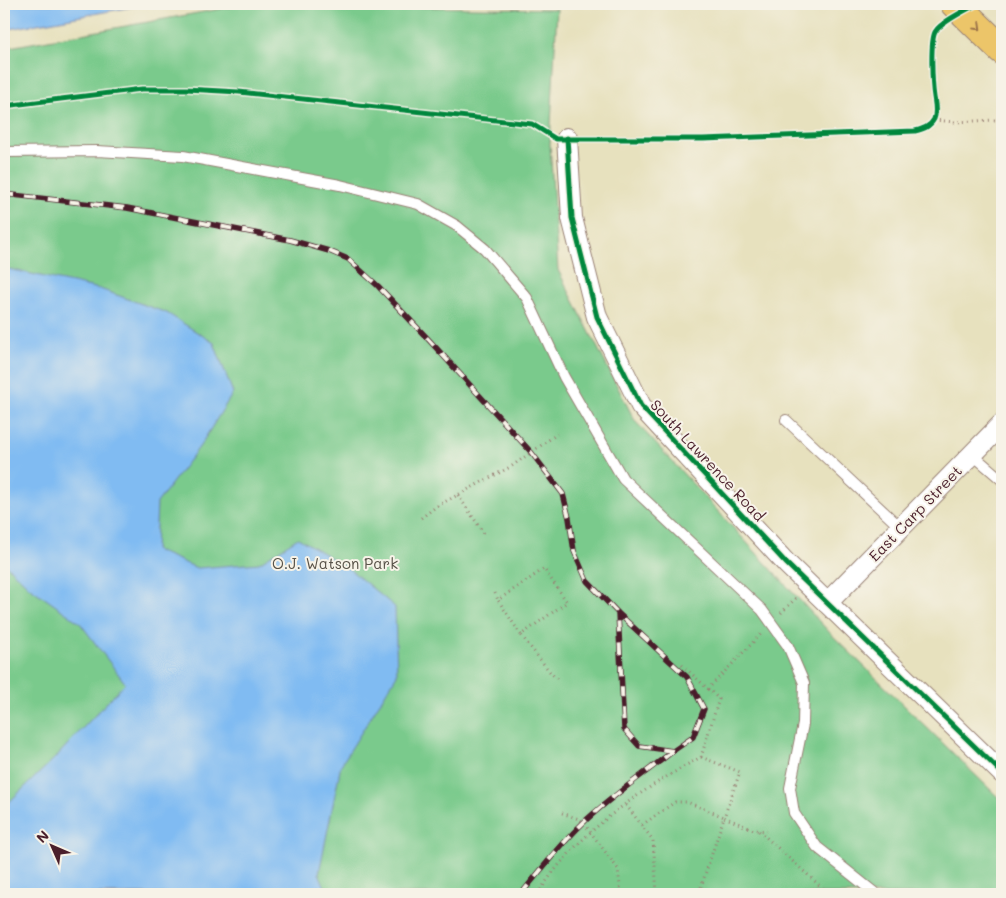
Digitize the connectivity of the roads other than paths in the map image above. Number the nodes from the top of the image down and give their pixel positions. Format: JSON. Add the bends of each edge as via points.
{"nodes":[{"id":1,"x":955,"y":4,"type":"edge"},
{"id":2,"x":1002,"y":50,"type":"edge"},
{"id":3,"x":567,"y":138,"type":"dead end"},
{"id":4,"x":4,"y":152,"type":"edge"},
{"id":5,"x":786,"y":420,"type":"dead end"},
{"id":6,"x":1002,"y":424,"type":"edge"},
{"id":7,"x":972,"y":454,"type":"junction"},
{"id":8,"x":1002,"y":480,"type":"edge"},
{"id":9,"x":901,"y":528,"type":"junction"},
{"id":10,"x":828,"y":603,"type":"junction"},
{"id":11,"x":1002,"y":773,"type":"edge"},
{"id":12,"x":876,"y":894,"type":"edge"}],
"edges":[{"from":1,"to":2,"type":"main road","one_way":true},
{"from":3,"to":10,"type":"street","name":"South Lawrence Road","via":[[572,218],[597,317],[641,406],[787,564]]},
{"from":4,"to":12,"type":"lane","via":[[96,151],[183,156],[340,185],[418,204],[457,226],[485,249],[526,298],[564,376],[623,479],[762,610],[788,646],[804,684],[803,724],[790,788],[794,813],[817,848]]},
{"from":5,"to":9,"type":"lane"},
{"from":6,"to":7,"type":"street","name":"East Carp Street"},
{"from":7,"to":8,"type":"lane"},
{"from":7,"to":9,"type":"street","name":"East Carp Street"},
{"from":9,"to":10,"type":"street","name":"East Carp Street"},
{"from":10,"to":11,"type":"street","name":"South Lawrence Road"}]}
